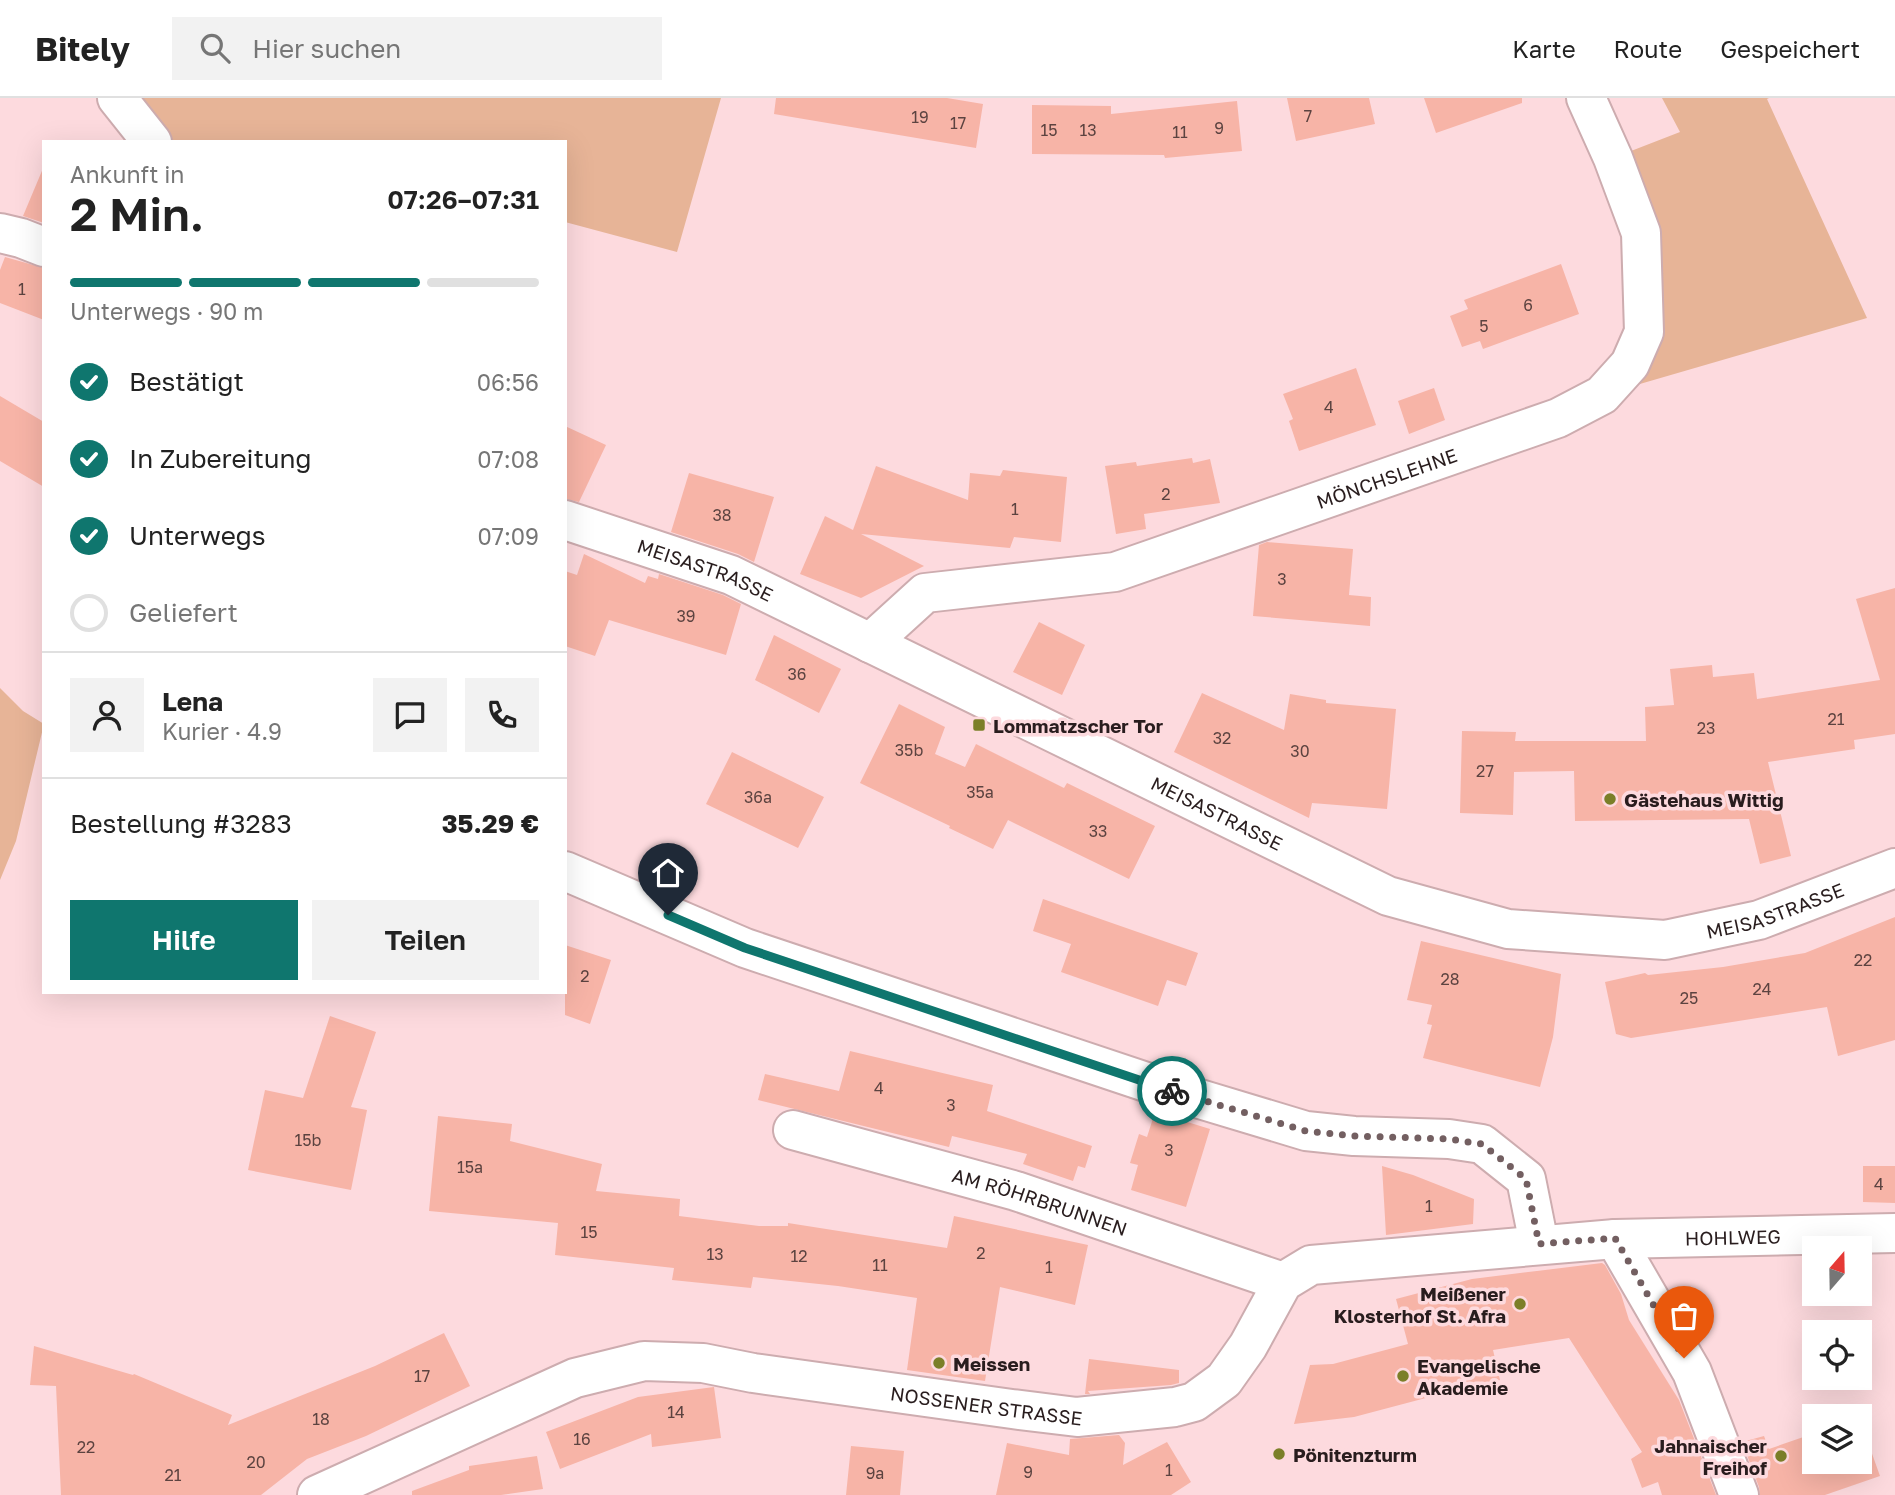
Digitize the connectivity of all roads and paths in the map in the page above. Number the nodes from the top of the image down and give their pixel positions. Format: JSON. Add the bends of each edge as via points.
{"nodes":[{"id":1,"x":117,"y":98,"type":"edge"},
{"id":2,"x":1586,"y":98,"type":"edge"},
{"id":3,"x":150,"y":140,"type":"edge"},
{"id":4,"x":0,"y":233,"type":"edge"},
{"id":5,"x":42,"y":246,"type":"edge"},
{"id":6,"x":567,"y":521,"type":"edge"},
{"id":7,"x":870,"y":643,"type":"junction"},
{"id":8,"x":1895,"y":868,"type":"edge"},
{"id":9,"x":567,"y":872,"type":"edge"},
{"id":10,"x":793,"y":1130,"type":"dead end"},
{"id":11,"x":1895,"y":1233,"type":"edge"},
{"id":12,"x":1615,"y":1238,"type":"junction"},
{"id":13,"x":1539,"y":1244,"type":"junction"},
{"id":14,"x":1283,"y":1282,"type":"junction"},
{"id":15,"x":317,"y":1495,"type":"edge"},
{"id":16,"x":1739,"y":1495,"type":"edge"}],
"edges":[{"from":1,"to":3,"type":"street"},
{"from":2,"to":7,"type":"street","name":"MÖNCHSLEHNE","via":[[1641,233],[1644,332],[1630,364],[1602,395],[1558,418],[1115,572],[925,593]]},
{"from":4,"to":5,"type":"street"},
{"from":6,"to":7,"type":"street","name":"MEISASTRASSE","via":[[731,575]]},
{"from":7,"to":8,"type":"street","name":"MEISASTRASSE","via":[[1388,897],[1508,929],[1665,940],[1759,920]]},
{"from":9,"to":13,"type":"street","via":[[745,948],[1306,1131],[1482,1144],[1526,1179]]},
{"from":10,"to":14,"type":"street","name":"AM RÖHRBRUNNEN","via":[[1016,1191]]},
{"from":11,"to":12,"type":"street","name":"HOHLWEG"},
{"from":12,"to":13,"type":"street","name":"NOSSENER STRASSE"},
{"from":12,"to":16,"type":"street","via":[[1692,1371]]},
{"from":13,"to":14,"type":"street","name":"NOSSENER STRASSE","via":[[1311,1265]]},
{"from":14,"to":15,"type":"street","name":"NOSSENER STRASSE","via":[[1224,1380],[1194,1402],[1077,1417],[703,1363],[644,1361],[575,1378]]}]}
